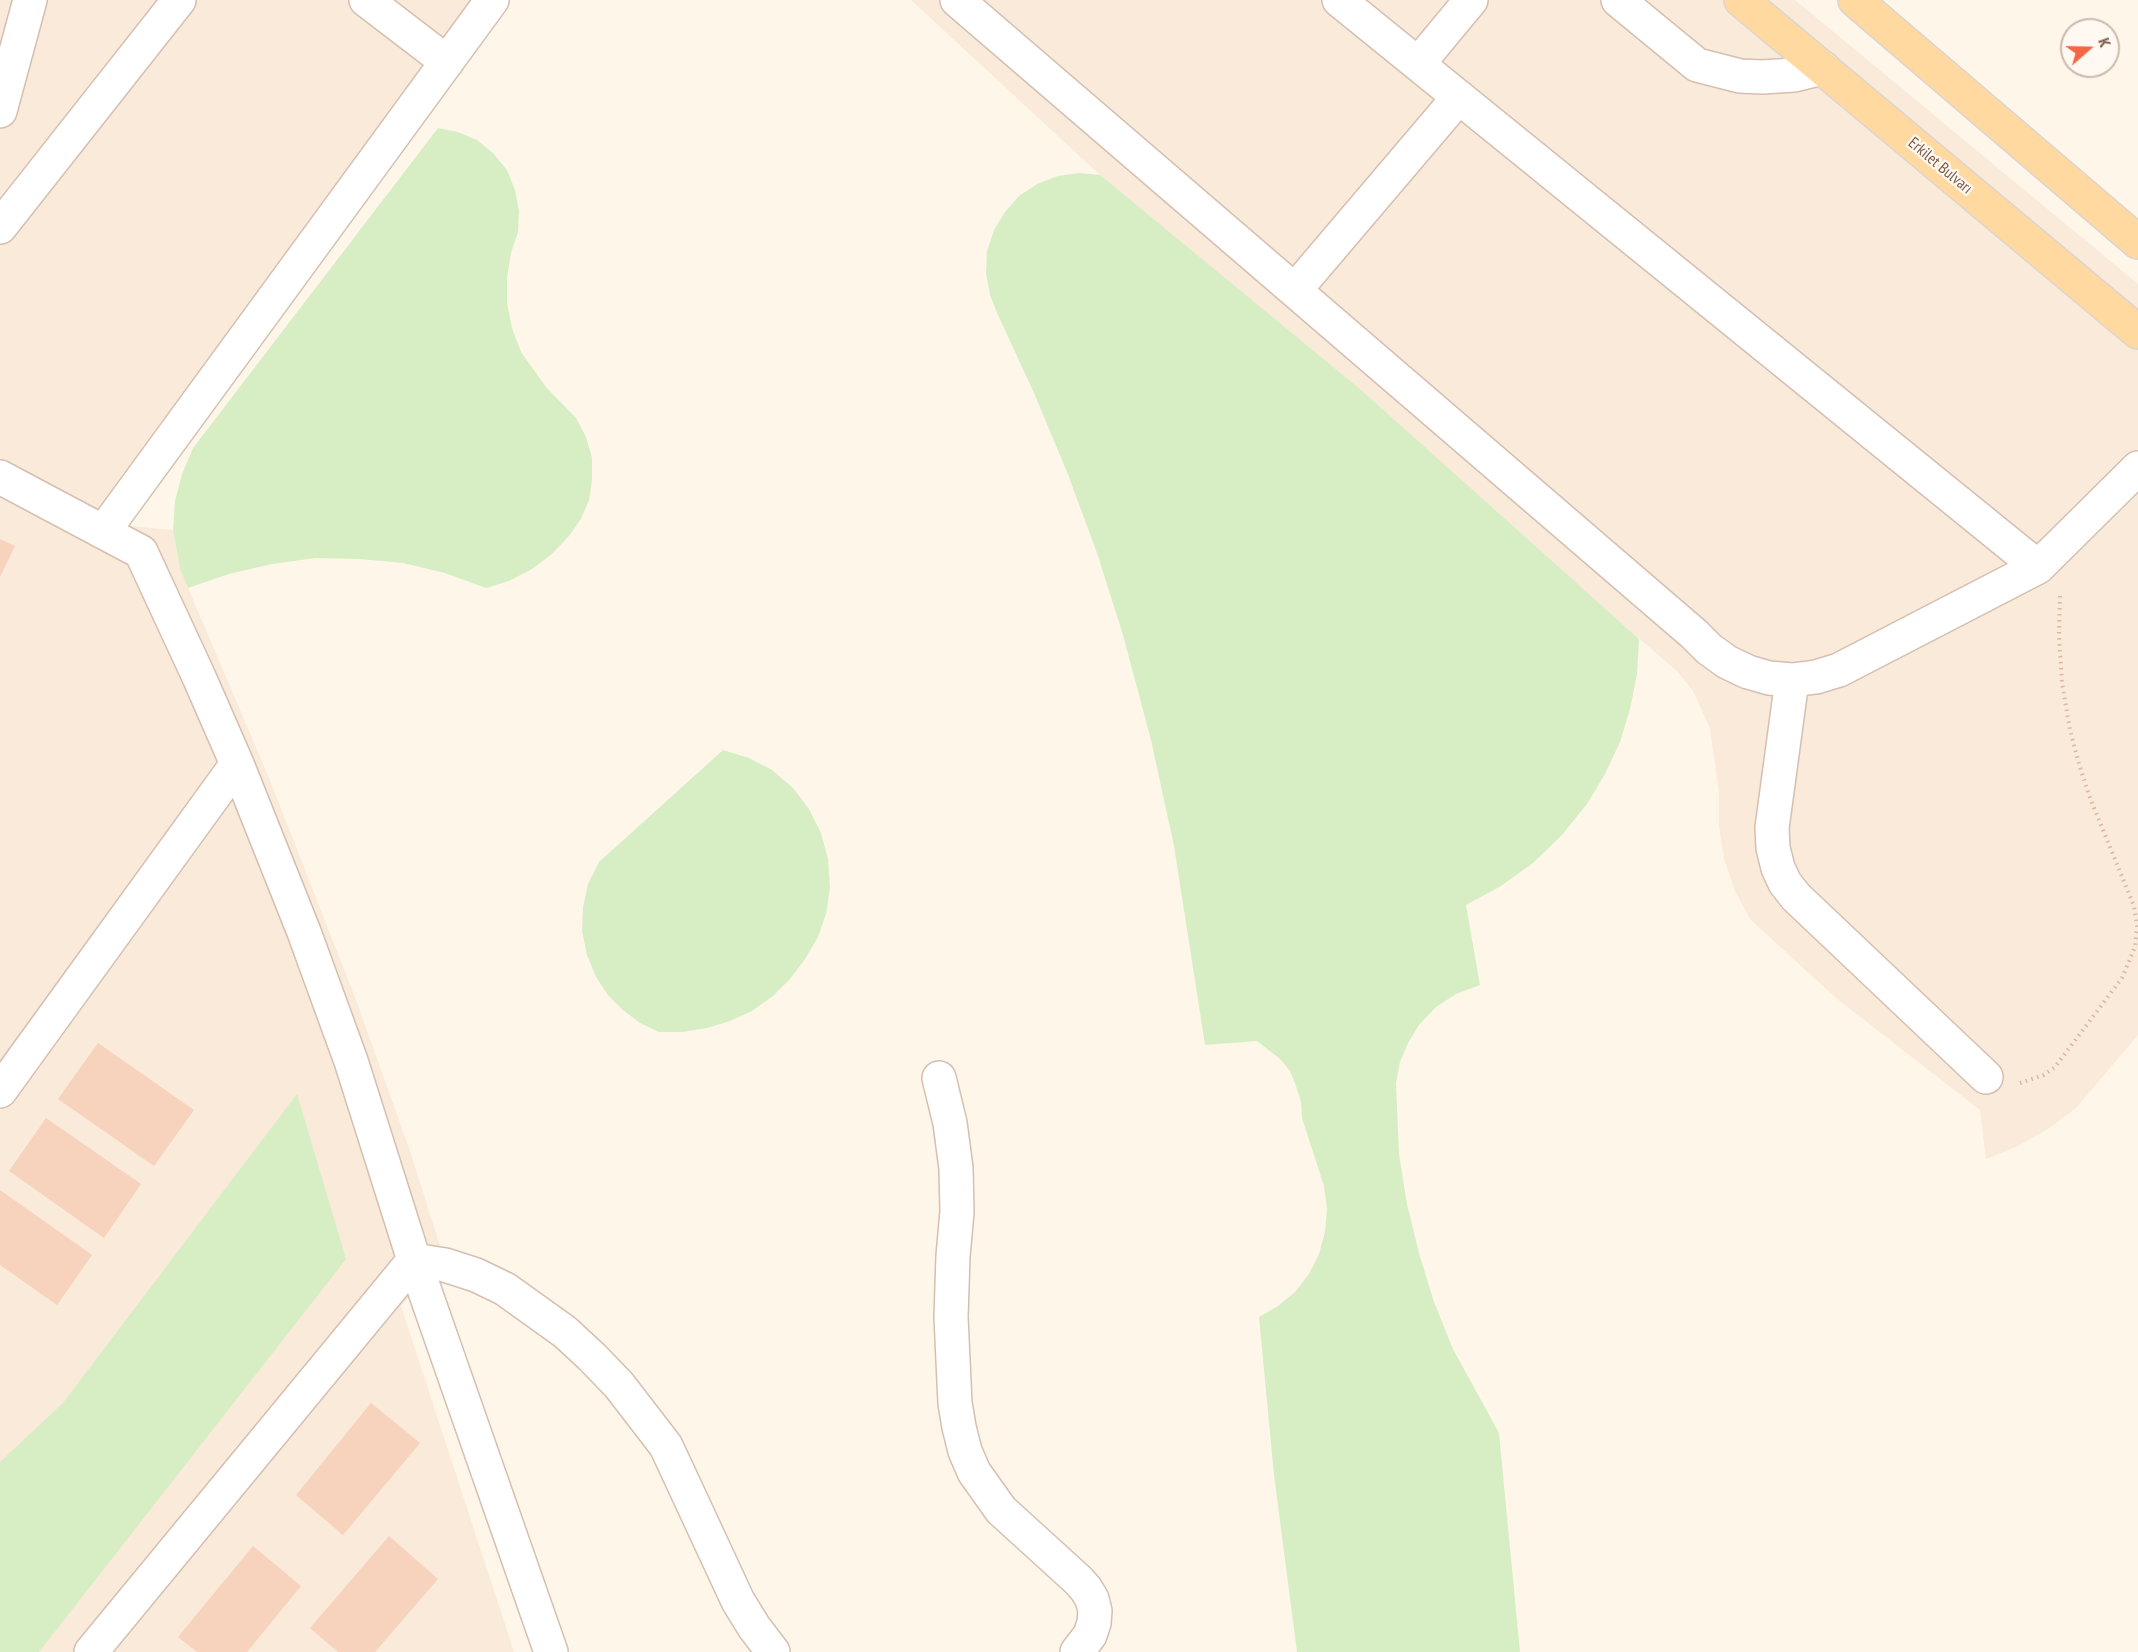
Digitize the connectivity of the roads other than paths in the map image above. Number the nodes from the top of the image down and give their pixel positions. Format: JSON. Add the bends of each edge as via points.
{"nodes":[{"id":1,"x":30,"y":0,"type":"edge"},
{"id":2,"x":178,"y":0,"type":"edge"},
{"id":3,"x":366,"y":0,"type":"edge"},
{"id":4,"x":492,"y":0,"type":"edge"},
{"id":5,"x":957,"y":0,"type":"edge"},
{"id":6,"x":1339,"y":0,"type":"edge"},
{"id":7,"x":1471,"y":0,"type":"edge"},
{"id":8,"x":1618,"y":0,"type":"edge"},
{"id":9,"x":1741,"y":0,"type":"edge"},
{"id":10,"x":1855,"y":0,"type":"edge"},
{"id":11,"x":447,"y":62,"type":"junction"},
{"id":12,"x":1418,"y":64,"type":"junction"},
{"id":13,"x":1823,"y":68,"type":"junction"},
{"id":14,"x":1459,"y":97,"type":"junction"},
{"id":15,"x":0,"y":111,"type":"edge"},
{"id":16,"x":0,"y":227,"type":"edge"},
{"id":17,"x":2138,"y":242,"type":"edge"},
{"id":18,"x":1295,"y":290,"type":"junction"},
{"id":19,"x":2138,"y":332,"type":"edge"},
{"id":20,"x":2138,"y":468,"type":"edge"},
{"id":21,"x":0,"y":477,"type":"edge"},
{"id":22,"x":103,"y":532,"type":"junction"},
{"id":23,"x":2038,"y":567,"type":"junction"},
{"id":24,"x":1792,"y":680,"type":"junction"},
{"id":25,"x":237,"y":764,"type":"junction"},
{"id":26,"x":1986,"y":1077,"type":"road end"},
{"id":27,"x":939,"y":1078,"type":"dead end"},
{"id":28,"x":0,"y":1091,"type":"edge"},
{"id":29,"x":414,"y":1260,"type":"junction"},
{"id":30,"x":92,"y":1652,"type":"edge"},
{"id":31,"x":552,"y":1652,"type":"edge"},
{"id":32,"x":773,"y":1652,"type":"edge"},
{"id":33,"x":1077,"y":1652,"type":"edge"}],
"edges":[{"from":1,"to":15,"type":"street"},
{"from":2,"to":16,"type":"street"},
{"from":3,"to":11,"type":"street"},
{"from":4,"to":11,"type":"street"},
{"from":5,"to":18,"type":"street"},
{"from":6,"to":12,"type":"street"},
{"from":7,"to":12,"type":"street"},
{"from":8,"to":13,"type":"street","via":[[1697,65],[1729,74],[1762,77]]},
{"from":9,"to":13,"type":"main road","name":"Erkilet Bulvarı"},
{"from":10,"to":17,"type":"main road"},
{"from":11,"to":22,"type":"street"},
{"from":12,"to":14,"type":"street"},
{"from":13,"to":19,"type":"main road","name":"Erkilet Bulvarı"},
{"from":14,"to":18,"type":"street"},
{"from":14,"to":23,"type":"street"},
{"from":18,"to":24,"type":"street","via":[[1709,649],[1748,672]]},
{"from":20,"to":23,"type":"street"},
{"from":21,"to":22,"type":"street"},
{"from":22,"to":25,"type":"street","via":[[141,552]]},
{"from":23,"to":24,"type":"street","via":[[1839,670]]},
{"from":24,"to":26,"type":"street","via":[[1772,828],[1778,868],[1796,897]]},
{"from":25,"to":28,"type":"street"},
{"from":25,"to":29,"type":"street","via":[[351,1061]]},
{"from":27,"to":33,"type":"street","via":[[956,1168],[951,1317],[959,1427],[974,1472],[1001,1510],[1078,1580],[1092,1599],[1094,1623]]},
{"from":29,"to":30,"type":"street"},
{"from":29,"to":31,"type":"street"},
{"from":29,"to":32,"type":"street","via":[[445,1265],[505,1289],[565,1332],[619,1385],[666,1446],[738,1601]]}]}
